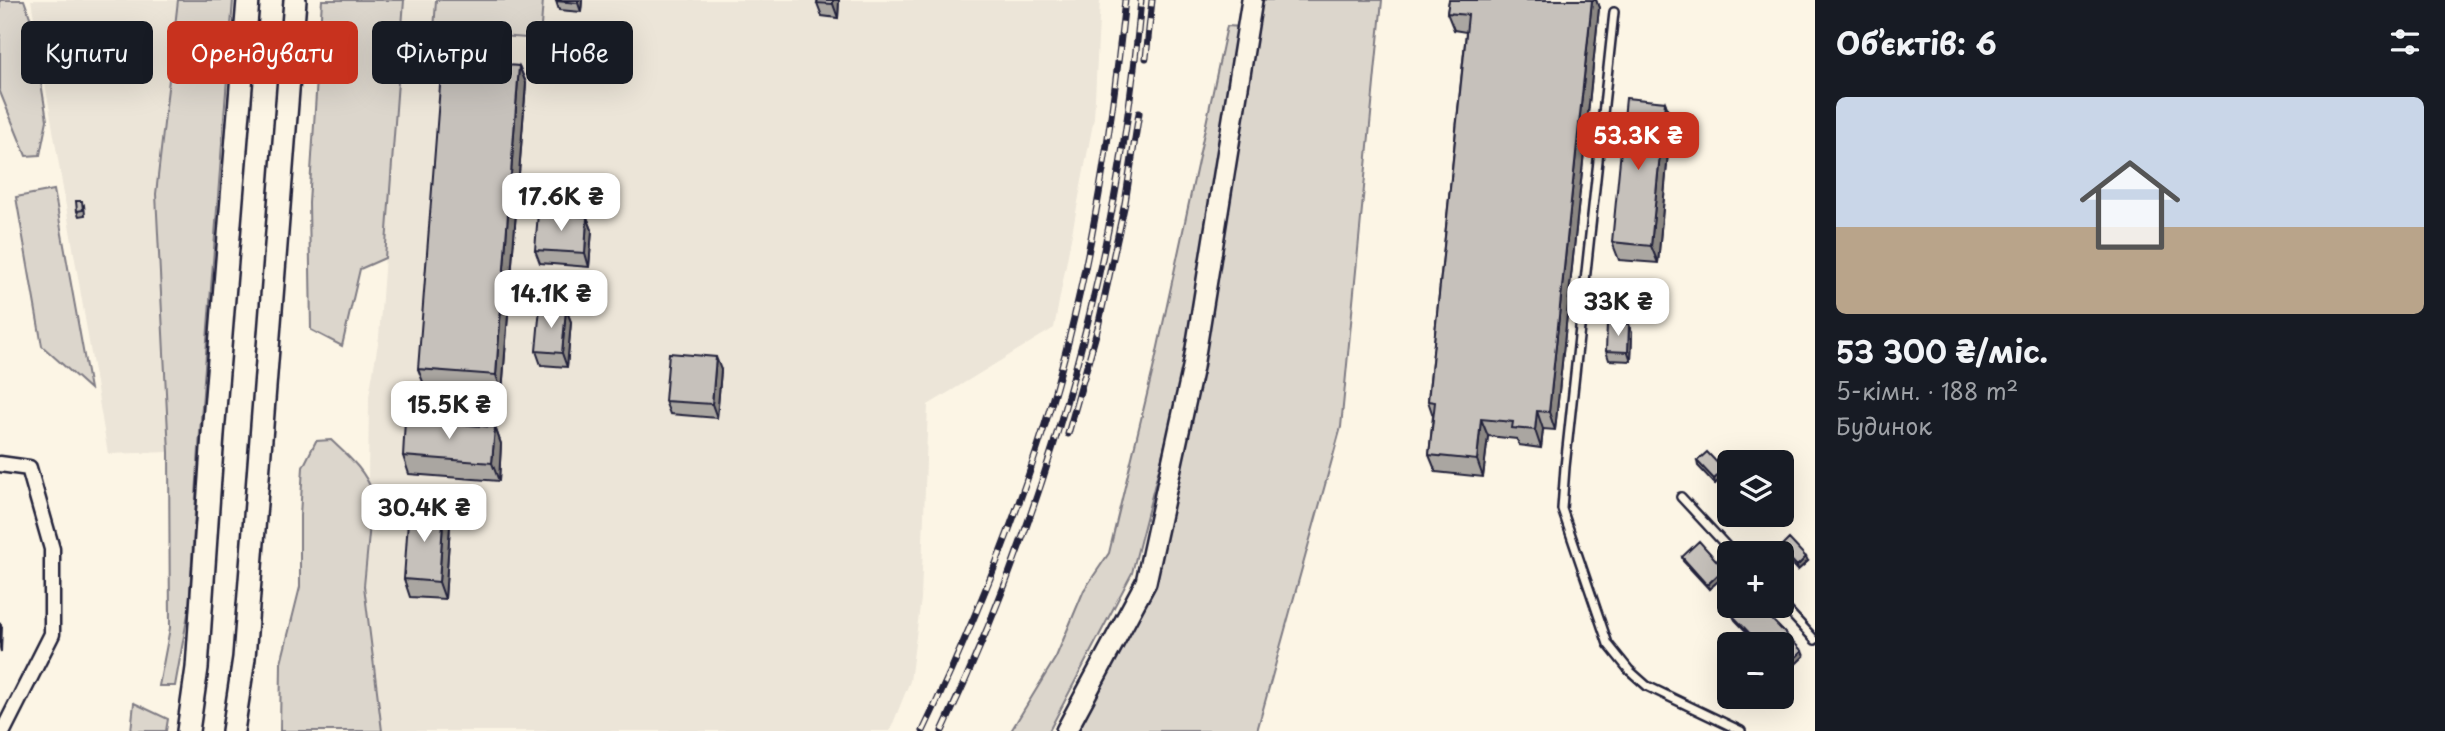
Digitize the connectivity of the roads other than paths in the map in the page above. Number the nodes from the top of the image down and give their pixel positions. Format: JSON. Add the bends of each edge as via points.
{"nodes":[{"id":1,"x":248,"y":0,"type":"edge"},
{"id":2,"x":295,"y":0,"type":"edge"},
{"id":3,"x":1252,"y":0,"type":"edge"},
{"id":4,"x":1614,"y":12,"type":"dead end"},
{"id":5,"x":0,"y":464,"type":"edge"},
{"id":6,"x":1681,"y":497,"type":"dead end"},
{"id":7,"x":1722,"y":541,"type":"edge"},
{"id":8,"x":1794,"y":617,"type":"edge"},
{"id":9,"x":1815,"y":640,"type":"edge"},
{"id":10,"x":3,"y":731,"type":"edge"},
{"id":11,"x":188,"y":731,"type":"edge"},
{"id":12,"x":233,"y":731,"type":"edge"},
{"id":13,"x":1066,"y":731,"type":"edge"},
{"id":14,"x":1741,"y":731,"type":"edge"}],
"edges":[{"from":1,"to":11,"type":"main road","via":[[197,668]]},
{"from":2,"to":12,"type":"main road","via":[[244,658]]},
{"from":3,"to":13,"type":"street","via":[[1193,368],[1146,582]]},
{"from":4,"to":14,"type":"lane","via":[[1562,509],[1608,644],[1647,686]]},
{"from":5,"to":10,"type":"street","via":[[29,468],[52,549],[52,634]]},
{"from":6,"to":7,"type":"lane"},
{"from":8,"to":9,"type":"lane"}]}
